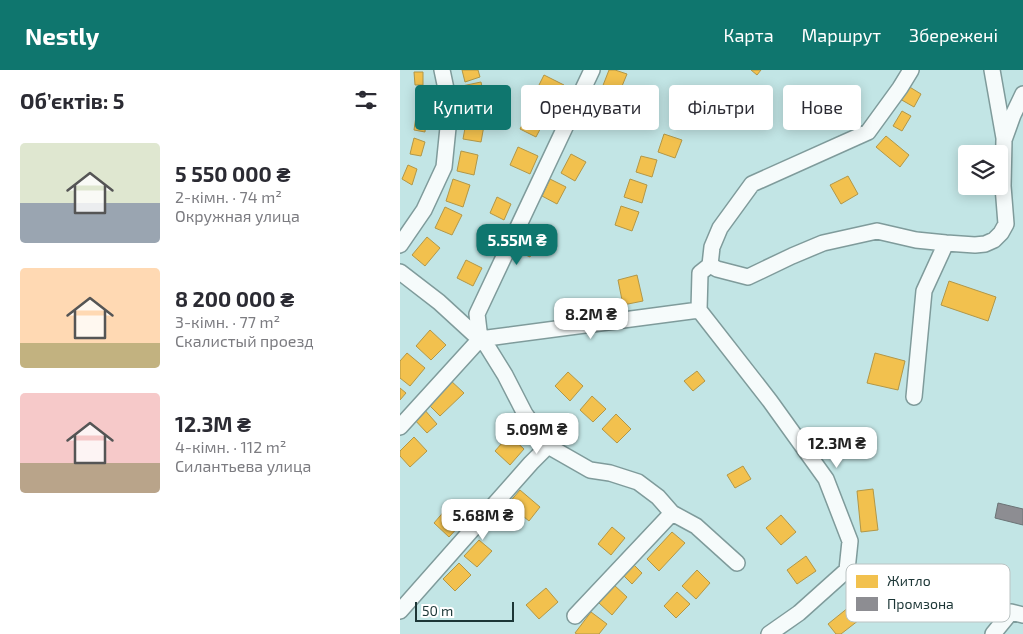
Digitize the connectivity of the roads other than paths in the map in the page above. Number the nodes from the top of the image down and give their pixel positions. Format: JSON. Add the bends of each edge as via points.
{"nodes":[{"id":1,"x":442,"y":70,"type":"edge"},
{"id":2,"x":592,"y":70,"type":"edge"},
{"id":3,"x":911,"y":70,"type":"edge"},
{"id":4,"x":992,"y":70,"type":"edge"},
{"id":5,"x":1023,"y":94,"type":"edge"},
{"id":6,"x":1004,"y":140,"type":"junction"},
{"id":7,"x":946,"y":243,"type":"junction"},
{"id":8,"x":400,"y":245,"type":"edge"},
{"id":9,"x":710,"y":265,"type":"junction"},
{"id":10,"x":400,"y":272,"type":"edge"},
{"id":11,"x":699,"y":310,"type":"junction"},
{"id":12,"x":480,"y":339,"type":"junction"},
{"id":13,"x":914,"y":398,"type":"dead end"},
{"id":14,"x":400,"y":427,"type":"edge"},
{"id":15,"x":548,"y":446,"type":"junction"},
{"id":16,"x":672,"y":513,"type":"junction"},
{"id":17,"x":737,"y":563,"type":"dead end"},
{"id":18,"x":848,"y":564,"type":"edge"},
{"id":19,"x":846,"y":571,"type":"edge"},
{"id":20,"x":400,"y":611,"type":"edge"},
{"id":21,"x":1010,"y":613,"type":"edge"},
{"id":22,"x":1023,"y":615,"type":"edge"},
{"id":23,"x":575,"y":616,"type":"dead end"},
{"id":24,"x":1003,"y":622,"type":"edge"},
{"id":25,"x":769,"y":634,"type":"edge"},
{"id":26,"x":993,"y":634,"type":"edge"}],
"edges":[{"from":1,"to":8,"type":"street","via":[[450,108],[444,167],[424,210]]},
{"from":2,"to":12,"type":"street","via":[[477,314]]},
{"from":3,"to":9,"type":"street","via":[[868,132],[752,184],[720,228],[712,247]]},
{"from":4,"to":6,"type":"street"},
{"from":5,"to":6,"type":"street"},
{"from":6,"to":7,"type":"street","via":[[1006,224],[1001,233],[984,244]]},
{"from":7,"to":9,"type":"street","via":[[876,231],[823,243],[748,277]]},
{"from":7,"to":13,"type":"street","via":[[924,291]]},
{"from":9,"to":11,"type":"street","via":[[700,273]]},
{"from":10,"to":12,"type":"street"},
{"from":11,"to":12,"type":"street"},
{"from":11,"to":18,"type":"street","via":[[826,479],[850,541]]},
{"from":12,"to":14,"type":"street"},
{"from":12,"to":15,"type":"street"},
{"from":15,"to":16,"type":"street","via":[[590,470],[638,482]]},
{"from":15,"to":20,"type":"street"},
{"from":16,"to":17,"type":"street","via":[[696,526]]},
{"from":16,"to":23,"type":"street"},
{"from":19,"to":25,"type":"street","via":[[799,613]]},
{"from":21,"to":22,"type":"street"},
{"from":24,"to":26,"type":"street"}]}
